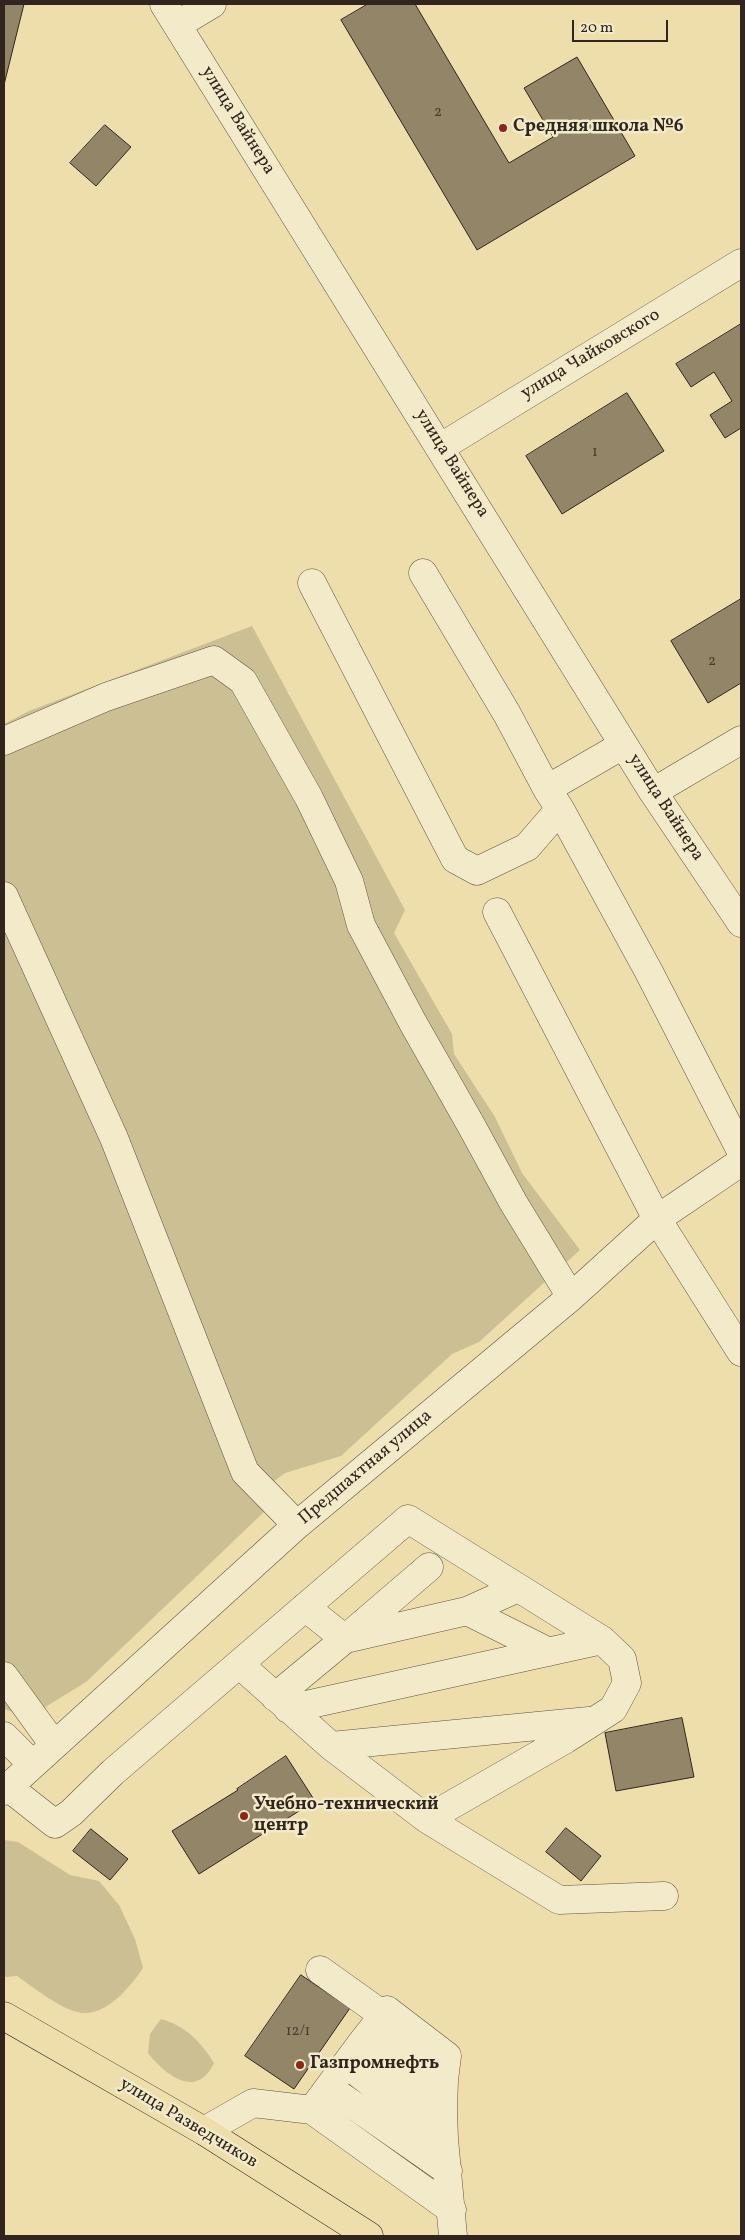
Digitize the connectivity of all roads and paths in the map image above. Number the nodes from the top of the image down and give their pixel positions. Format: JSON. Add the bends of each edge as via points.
{"nodes":[{"id":1,"x":212,"y":4,"type":"edge"},
{"id":2,"x":171,"y":15,"type":"edge"},
{"id":3,"x":741,"y":263,"type":"edge"},
{"id":4,"x":441,"y":447,"type":"junction"},
{"id":5,"x":423,"y":573,"type":"dead end"},
{"id":6,"x":312,"y":582,"type":"dead end"},
{"id":7,"x":741,"y":740,"type":"edge"},
{"id":8,"x":4,"y":741,"type":"edge"},
{"id":9,"x":623,"y":745,"type":"junction"},
{"id":10,"x":653,"y":792,"type":"junction"},
{"id":11,"x":553,"y":799,"type":"junction"},
{"id":12,"x":4,"y":896,"type":"edge"},
{"id":13,"x":497,"y":912,"type":"dead end"},
{"id":14,"x":741,"y":923,"type":"edge"},
{"id":15,"x":741,"y":1152,"type":"edge"},
{"id":16,"x":741,"y":1162,"type":"edge"},
{"id":17,"x":657,"y":1219,"type":"junction"},
{"id":18,"x":571,"y":1297,"type":"junction"},
{"id":19,"x":741,"y":1352,"type":"edge"},
{"id":20,"x":298,"y":1525,"type":"junction"},
{"id":21,"x":429,"y":1567,"type":"dead end"},
{"id":22,"x":518,"y":1588,"type":"junction"},
{"id":23,"x":305,"y":1607,"type":"junction"},
{"id":24,"x":467,"y":1611,"type":"junction"},
{"id":25,"x":345,"y":1639,"type":"junction"},
{"id":26,"x":602,"y":1640,"type":"junction"},
{"id":27,"x":549,"y":1652,"type":"junction"},
{"id":28,"x":238,"y":1664,"type":"junction"},
{"id":29,"x":4,"y":1676,"type":"edge"},
{"id":30,"x":282,"y":1703,"type":"junction"},
{"id":31,"x":596,"y":1720,"type":"junction"},
{"id":32,"x":4,"y":1736,"type":"edge"},
{"id":33,"x":54,"y":1745,"type":"junction"},
{"id":34,"x":331,"y":1746,"type":"junction"},
{"id":35,"x":32,"y":1764,"type":"junction"},
{"id":36,"x":6,"y":1789,"type":"edge"},
{"id":37,"x":427,"y":1819,"type":"junction"},
{"id":38,"x":664,"y":1896,"type":"dead end"},
{"id":39,"x":320,"y":1970,"type":"dead end"},
{"id":40,"x":4,"y":2016,"type":"edge"},
{"id":41,"x":366,"y":2037,"type":"junction"},
{"id":42,"x":329,"y":2088,"type":"junction"},
{"id":43,"x":312,"y":2110,"type":"junction"},
{"id":44,"x":443,"y":2110,"type":"junction"},
{"id":45,"x":204,"y":2131,"type":"junction"},
{"id":46,"x":444,"y":2139,"type":"junction"},
{"id":47,"x":448,"y":2170,"type":"junction"},
{"id":48,"x":453,"y":2223,"type":"edge"},
{"id":49,"x":370,"y":2236,"type":"edge"}],
"edges":[{"from":1,"to":2,"type":"street"},
{"from":2,"to":4,"type":"street","name":"улица Вайнера"},
{"from":3,"to":4,"type":"street","name":"улица Чайковского"},
{"from":4,"to":9,"type":"street","name":"улица Вайнера"},
{"from":5,"to":11,"type":"street","via":[[507,714]]},
{"from":6,"to":11,"type":"street","via":[[455,859],[477,871],[528,847]]},
{"from":7,"to":10,"type":"street"},
{"from":8,"to":18,"type":"street","via":[[106,697],[214,660],[243,681],[309,798],[349,881],[361,925],[413,1023],[513,1202]]},
{"from":9,"to":10,"type":"street","name":"улица Вайнера"},
{"from":9,"to":11,"type":"street"},
{"from":10,"to":14,"type":"street","name":"улица Вайнера"},
{"from":11,"to":15,"type":"street","via":[[649,972]]},
{"from":12,"to":20,"type":"street","via":[[114,1138],[245,1472]]},
{"from":13,"to":17,"type":"street"},
{"from":16,"to":17,"type":"street","name":"Предшахтная улица"},
{"from":17,"to":18,"type":"street","name":"Предшахтная улица"},
{"from":17,"to":19,"type":"street"},
{"from":18,"to":20,"type":"street","name":"Предшахтная улица"},
{"from":20,"to":33,"type":"street","name":"Предшахтная улица"},
{"from":21,"to":25,"type":"street"},
{"from":22,"to":23,"type":"street","via":[[408,1519]]},
{"from":22,"to":24,"type":"street"},
{"from":22,"to":26,"type":"street"},
{"from":23,"to":25,"type":"street"},
{"from":23,"to":28,"type":"street"},
{"from":24,"to":25,"type":"street"},
{"from":24,"to":27,"type":"street"},
{"from":25,"to":30,"type":"street"},
{"from":26,"to":27,"type":"street"},
{"from":26,"to":31,"type":"street","via":[[622,1659],[626,1683],[613,1709]]},
{"from":27,"to":30,"type":"street"},
{"from":28,"to":30,"type":"street"},
{"from":28,"to":36,"type":"street","via":[[55,1824]]},
{"from":29,"to":33,"type":"street"},
{"from":30,"to":34,"type":"street"},
{"from":31,"to":34,"type":"street"},
{"from":31,"to":37,"type":"street"},
{"from":32,"to":35,"type":"street"},
{"from":33,"to":35,"type":"street","name":"Предшахтная улица"},
{"from":34,"to":37,"type":"street"},
{"from":35,"to":36,"type":"street","name":"Предшахтная улица"},
{"from":37,"to":38,"type":"street","via":[[559,1900]]},
{"from":39,"to":41,"type":"street"},
{"from":40,"to":45,"type":"main road","name":"улица Разведчиков"},
{"from":41,"to":42,"type":"street"},
{"from":41,"to":44,"type":"street"},
{"from":41,"to":44,"type":"street","via":[[444,2080]]},
{"from":41,"to":46,"type":"street"},
{"from":42,"to":43,"type":"street"},
{"from":42,"to":47,"type":"street"},
{"from":43,"to":45,"type":"street","via":[[253,2103]]},
{"from":43,"to":48,"type":"street"},
{"from":44,"to":46,"type":"street"},
{"from":45,"to":49,"type":"main road","name":"улица Разведчиков"},
{"from":46,"to":47,"type":"street"},
{"from":47,"to":48,"type":"street"}]}
